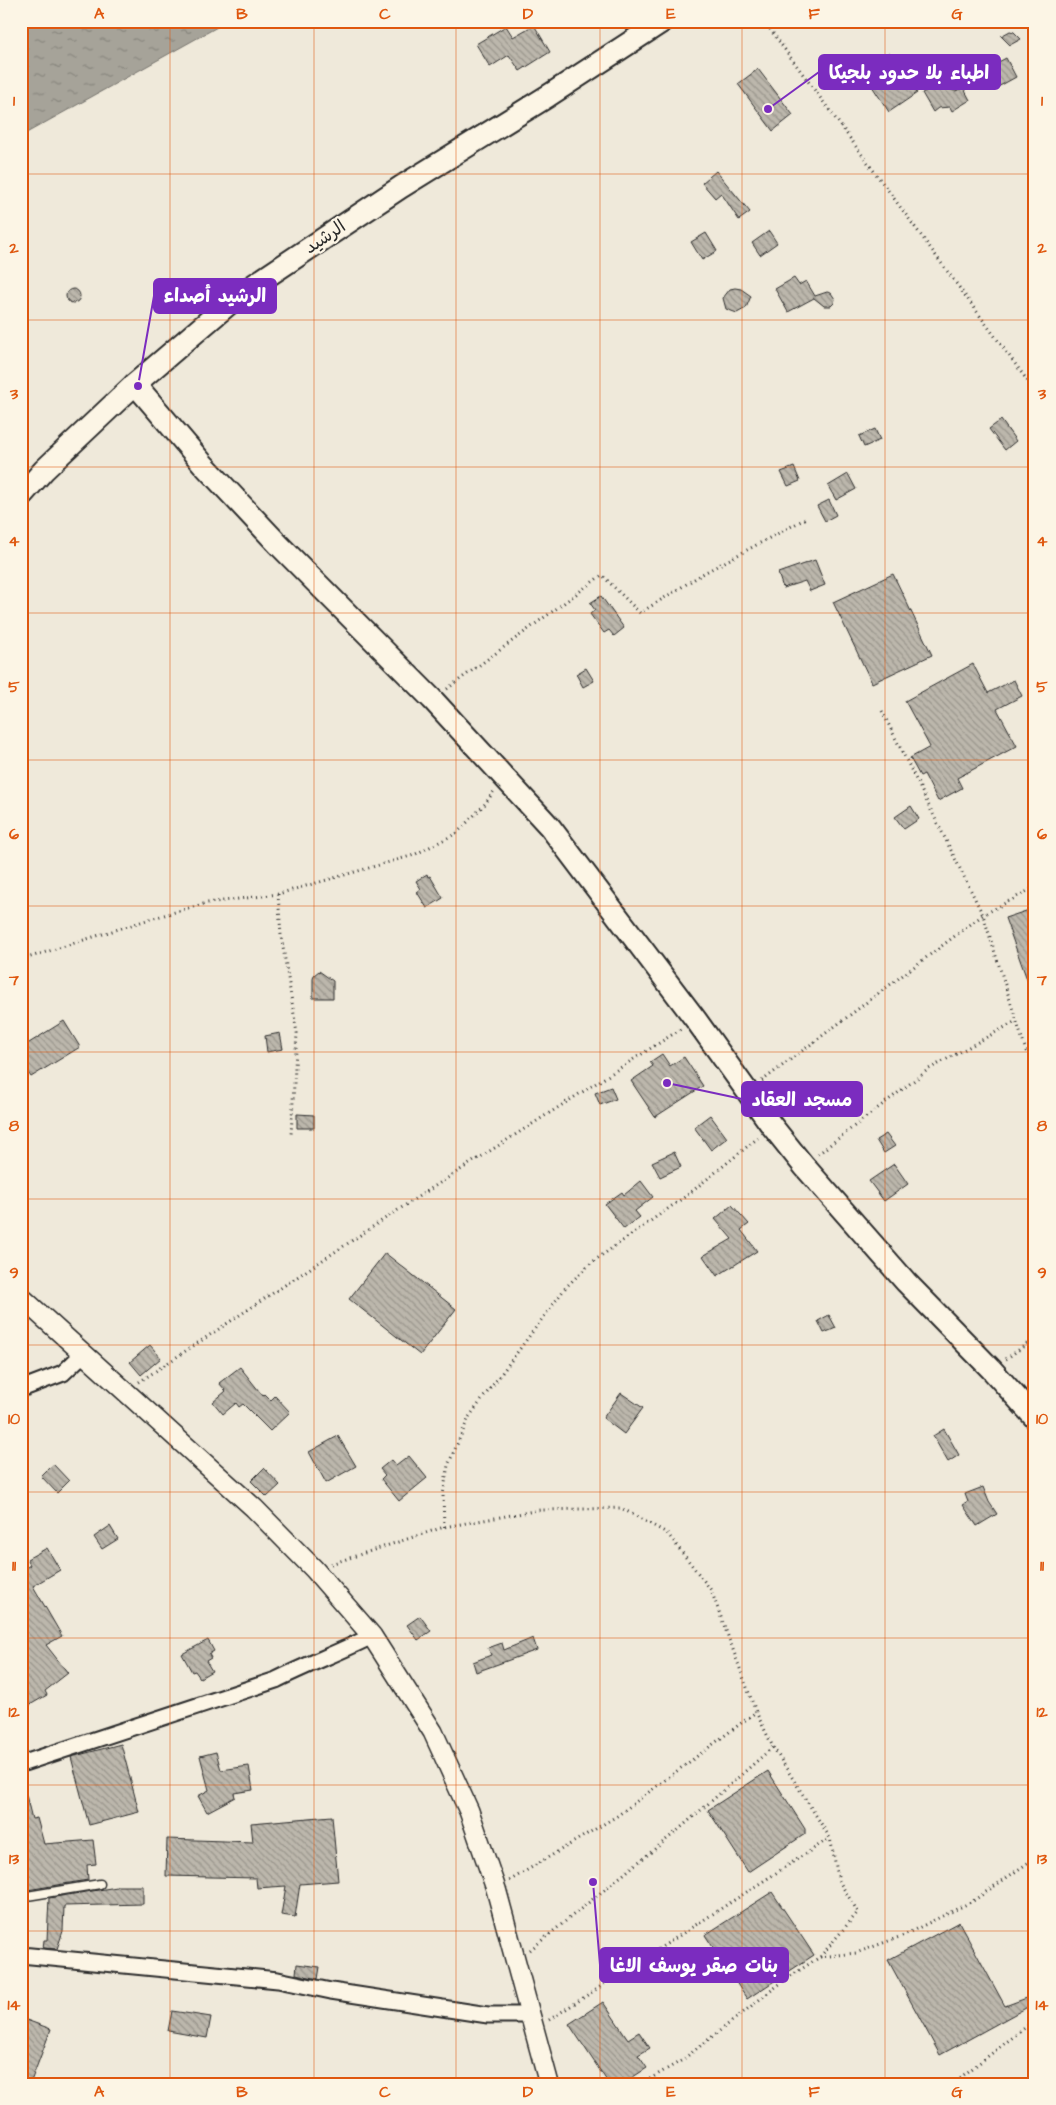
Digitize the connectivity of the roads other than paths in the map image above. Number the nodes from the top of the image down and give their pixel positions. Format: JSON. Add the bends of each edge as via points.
{"nodes":[{"id":1,"x":663,"y":21,"type":"edge"},
{"id":2,"x":135,"y":384,"type":"junction"},
{"id":3,"x":21,"y":496,"type":"edge"},
{"id":4,"x":21,"y":1297,"type":"edge"},
{"id":5,"x":84,"y":1353,"type":"junction"},
{"id":6,"x":21,"y":1389,"type":"edge"},
{"id":7,"x":1035,"y":1418,"type":"edge"},
{"id":8,"x":372,"y":1636,"type":"junction"},
{"id":9,"x":21,"y":1764,"type":"edge"},
{"id":10,"x":100,"y":1884,"type":"dead end"},
{"id":11,"x":21,"y":1897,"type":"edge"},
{"id":12,"x":21,"y":1955,"type":"edge"},
{"id":13,"x":532,"y":2022,"type":"junction"},
{"id":14,"x":549,"y":2084,"type":"edge"}],
"edges":[{"from":1,"to":2,"type":"main road","name":"الرشيد","via":[[401,187],[239,295]]},
{"from":2,"to":3,"type":"main road","name":"الرشيد"},
{"from":2,"to":7,"type":"main road","via":[[203,464],[550,827],[804,1166],[906,1282]]},
{"from":4,"to":5,"type":"street"},
{"from":5,"to":6,"type":"street","via":[[63,1373]]},
{"from":5,"to":8,"type":"street","via":[[254,1508],[314,1569]]},
{"from":8,"to":9,"type":"street","via":[[276,1680]]},
{"from":8,"to":13,"type":"street","via":[[433,1732],[469,1811],[496,1889]]},
{"from":10,"to":11,"type":"lane"},
{"from":12,"to":13,"type":"street","via":[[278,1980]]},
{"from":13,"to":14,"type":"street"}]}
